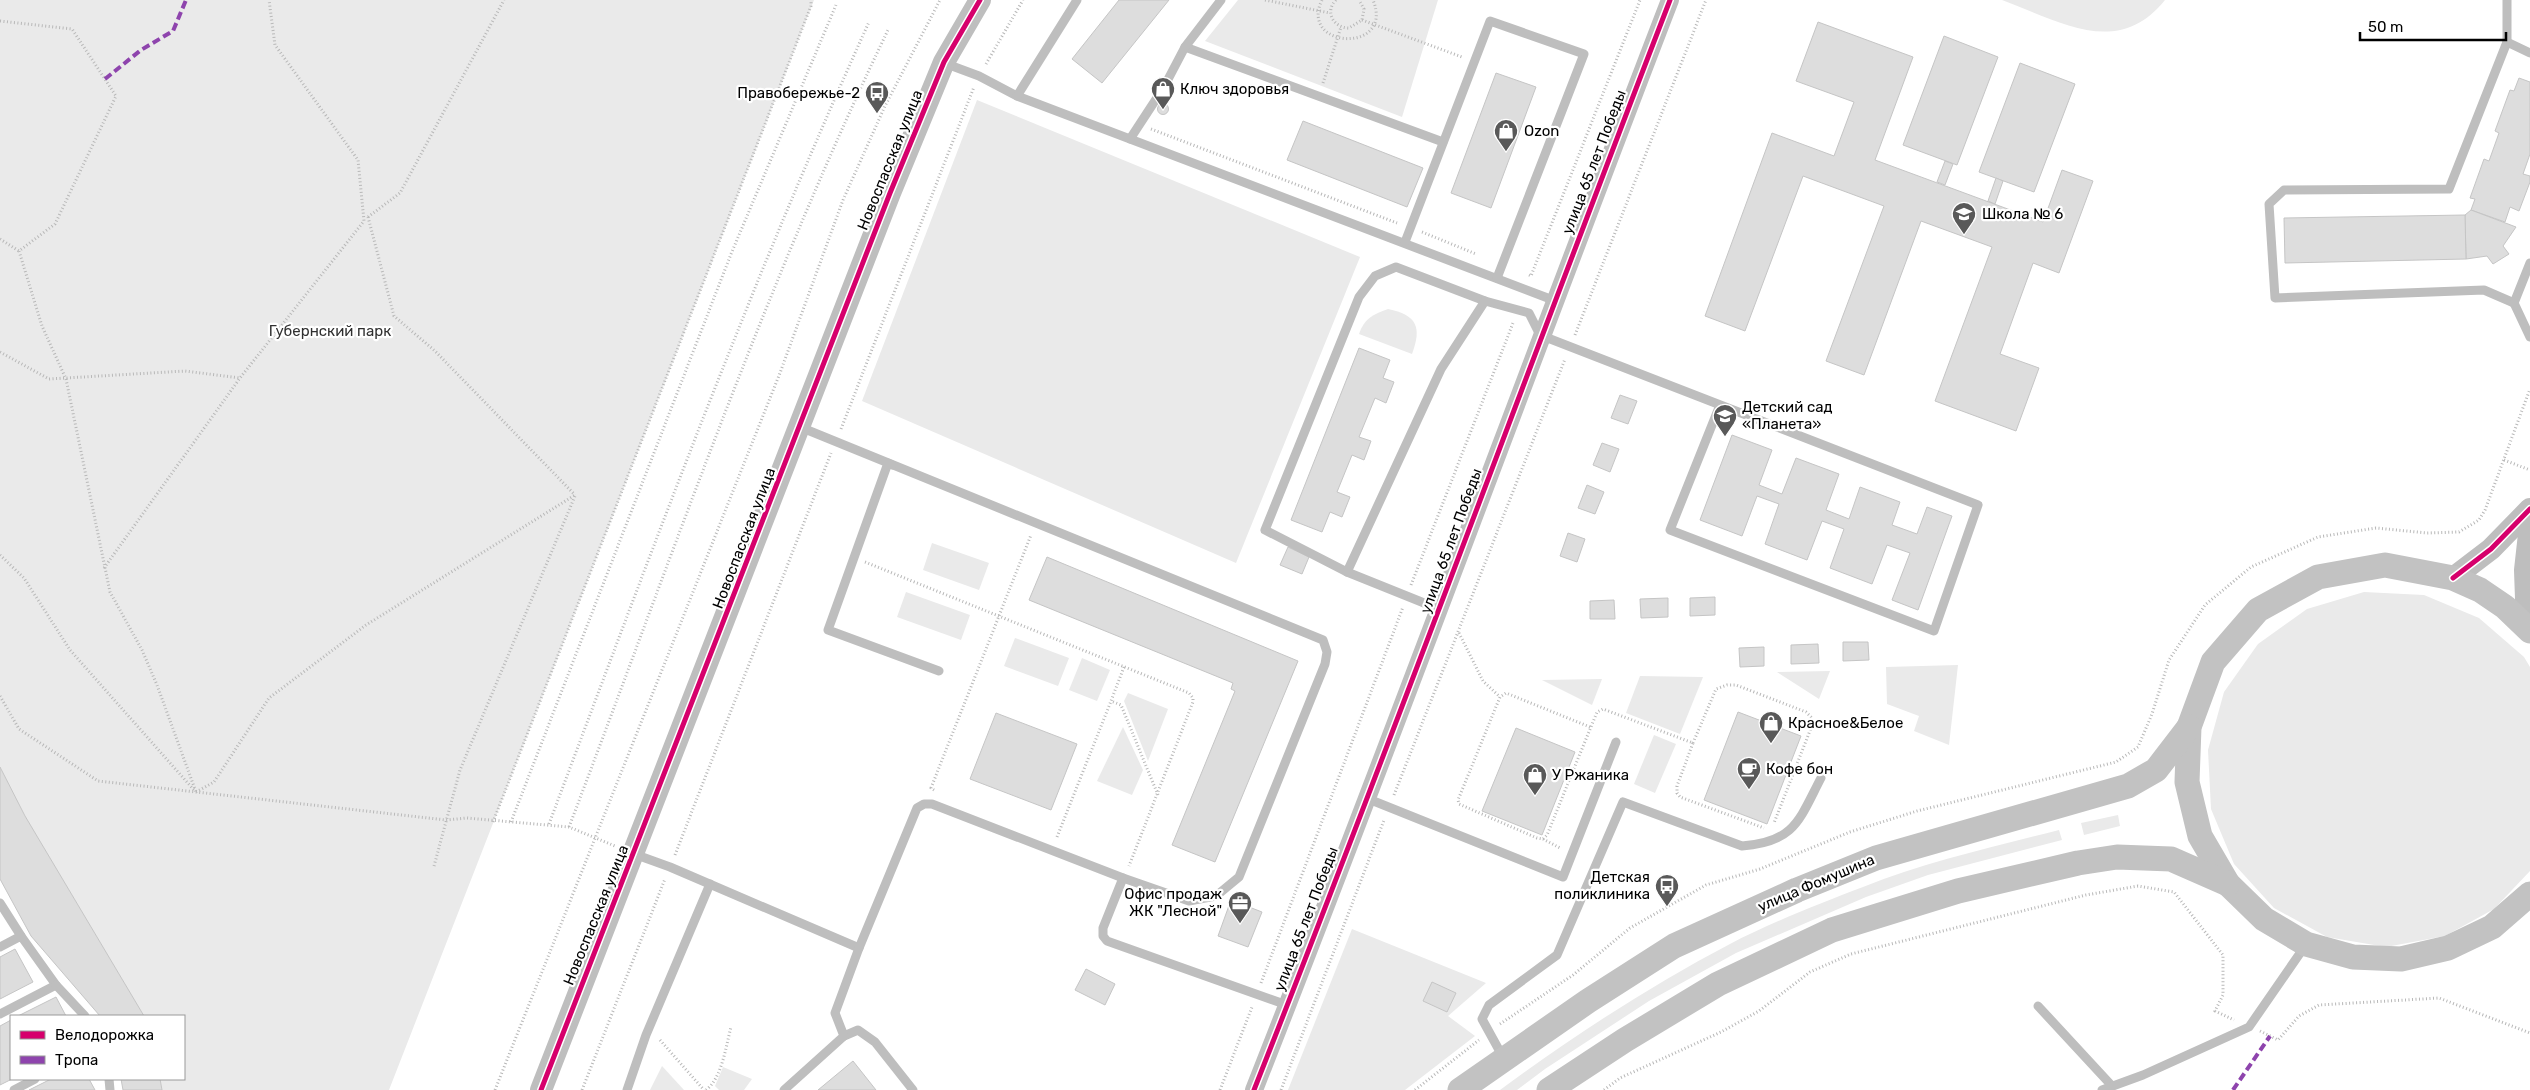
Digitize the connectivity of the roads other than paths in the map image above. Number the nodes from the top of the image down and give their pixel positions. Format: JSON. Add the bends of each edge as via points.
{"nodes":[{"id":1,"x":980,"y":0,"type":"edge"},
{"id":2,"x":1077,"y":0,"type":"edge"},
{"id":3,"x":1221,"y":0,"type":"edge"},
{"id":4,"x":1670,"y":0,"type":"edge"},
{"id":5,"x":2507,"y":0,"type":"edge"},
{"id":6,"x":2507,"y":42,"type":"junction"},
{"id":7,"x":1185,"y":47,"type":"junction"},
{"id":8,"x":2530,"y":53,"type":"edge"},
{"id":9,"x":944,"y":62,"type":"junction"},
{"id":10,"x":1017,"y":96,"type":"junction"},
{"id":11,"x":1130,"y":139,"type":"junction"},
{"id":12,"x":1443,"y":142,"type":"junction"},
{"id":13,"x":1405,"y":242,"type":"junction"},
{"id":14,"x":2530,"y":263,"type":"edge"},
{"id":15,"x":1497,"y":278,"type":"junction"},
{"id":16,"x":1554,"y":300,"type":"junction"},
{"id":17,"x":1485,"y":301,"type":"junction"},
{"id":18,"x":2514,"y":303,"type":"junction"},
{"id":19,"x":1540,"y":336,"type":"junction"},
{"id":20,"x":2530,"y":337,"type":"edge"},
{"id":21,"x":1720,"y":405,"type":"junction"},
{"id":22,"x":800,"y":427,"type":"junction"},
{"id":23,"x":897,"y":466,"type":"junction"},
{"id":24,"x":2530,"y":509,"type":"edge"},
{"id":25,"x":2530,"y":525,"type":"edge"},
{"id":26,"x":1347,"y":572,"type":"junction"},
{"id":27,"x":2453,"y":578,"type":"junction"},
{"id":28,"x":1439,"y":609,"type":"junction"},
{"id":29,"x":2528,"y":629,"type":"edge"},
{"id":30,"x":939,"y":671,"type":"dead end"},
{"id":31,"x":2189,"y":727,"type":"junction"},
{"id":32,"x":1616,"y":742,"type":"dead end"},
{"id":33,"x":1821,"y":778,"type":"dead end"},
{"id":34,"x":1365,"y":798,"type":"junction"},
{"id":35,"x":634,"y":854,"type":"junction"},
{"id":36,"x":1123,"y":878,"type":"junction"},
{"id":37,"x":710,"y":884,"type":"junction"},
{"id":38,"x":2228,"y":884,"type":"junction"},
{"id":39,"x":2530,"y":894,"type":"edge"},
{"id":40,"x":0,"y":904,"type":"edge"},
{"id":41,"x":21,"y":936,"type":"junction"},
{"id":42,"x":2306,"y":944,"type":"junction"},
{"id":43,"x":0,"y":947,"type":"edge"},
{"id":44,"x":859,"y":948,"type":"junction"},
{"id":45,"x":56,"y":985,"type":"junction"},
{"id":46,"x":1287,"y":1005,"type":"junction"},
{"id":47,"x":2038,"y":1006,"type":"dead end"},
{"id":48,"x":0,"y":1014,"type":"edge"},
{"id":49,"x":85,"y":1015,"type":"edge"},
{"id":50,"x":844,"y":1036,"type":"junction"},
{"id":51,"x":1504,"y":1059,"type":"junction"},
{"id":52,"x":33,"y":1080,"type":"edge"},
{"id":53,"x":2112,"y":1086,"type":"junction"},
{"id":54,"x":14,"y":1090,"type":"edge"},
{"id":55,"x":541,"y":1090,"type":"edge"},
{"id":56,"x":627,"y":1090,"type":"edge"},
{"id":57,"x":784,"y":1090,"type":"edge"},
{"id":58,"x":913,"y":1090,"type":"edge"},
{"id":59,"x":1254,"y":1090,"type":"edge"},
{"id":60,"x":1460,"y":1090,"type":"edge"},
{"id":61,"x":1549,"y":1090,"type":"edge"},
{"id":62,"x":2102,"y":1090,"type":"edge"}],
"edges":[{"from":1,"to":9,"type":"street","name":"Новоспасская улица"},
{"from":2,"to":10,"type":"lane"},
{"from":3,"to":7,"type":"lane"},
{"from":4,"to":16,"type":"street","name":"улица 65 лет Победы"},
{"from":5,"to":6,"type":"lane"},
{"from":6,"to":8,"type":"lane"},
{"from":6,"to":18,"type":"lane","via":[[2449,188],[2284,190],[2269,204],[2275,298],[2484,290]]},
{"from":7,"to":11,"type":"lane","via":[[1164,87]]},
{"from":7,"to":12,"type":"lane"},
{"from":9,"to":10,"type":"lane"},
{"from":9,"to":22,"type":"street","name":"Новоспасская улица"},
{"from":10,"to":11,"type":"lane"},
{"from":11,"to":13,"type":"lane"},
{"from":12,"to":13,"type":"lane"},
{"from":12,"to":15,"type":"lane","via":[[1490,21],[1584,54]]},
{"from":13,"to":15,"type":"lane"},
{"from":14,"to":18,"type":"lane"},
{"from":15,"to":16,"type":"lane"},
{"from":16,"to":19,"type":"street","name":"улица 65 лет Победы"},
{"from":17,"to":19,"type":"lane","via":[[1529,314]]},
{"from":17,"to":26,"type":"lane","via":[[1441,369]]},
{"from":17,"to":26,"type":"lane","via":[[1396,267],[1375,276],[1358,297],[1265,530]]},
{"from":18,"to":20,"type":"lane"},
{"from":19,"to":21,"type":"lane"},
{"from":19,"to":28,"type":"street","name":"улица 65 лет Победы"},
{"from":21,"to":21,"type":"lane","via":[[1978,505],[1934,631],[1670,530]]},
{"from":22,"to":23,"type":"lane"},
{"from":22,"to":35,"type":"street","name":"Новоспасская улица"},
{"from":23,"to":30,"type":"lane","via":[[888,463],[828,630]]},
{"from":23,"to":36,"type":"lane","via":[[1323,640],[1327,652],[1325,664],[1239,877],[1216,896],[1189,901]]},
{"from":24,"to":27,"type":"street","via":[[2491,549]]},
{"from":25,"to":29,"type":"street","via":[[2524,570]]},
{"from":26,"to":28,"type":"lane"},
{"from":27,"to":29,"type":"main road","via":[[2480,590],[2505,607]]},
{"from":27,"to":31,"type":"main road","via":[[2386,565],[2318,577],[2258,610],[2213,662]]},
{"from":28,"to":34,"type":"street","name":"улица 65 лет Победы"},
{"from":31,"to":38,"type":"main road","via":[[2187,782],[2200,836]]},
{"from":31,"to":51,"type":"main road","name":"улица Фомушина","via":[[2156,770],[2128,786],[1876,858],[1674,946]]},
{"from":32,"to":34,"type":"lane","via":[[1563,877]]},
{"from":33,"to":51,"type":"lane","via":[[1798,824],[1781,837],[1762,844],[1742,846],[1622,802],[1557,955],[1489,1005],[1482,1019]]},
{"from":34,"to":46,"type":"street","name":"улица 65 лет Победы"},
{"from":35,"to":37,"type":"lane"},
{"from":35,"to":55,"type":"street","name":"Новоспасская улица"},
{"from":36,"to":44,"type":"lane","via":[[932,804],[924,804],[917,808]]},
{"from":36,"to":46,"type":"lane","via":[[1103,928],[1107,941]]},
{"from":37,"to":44,"type":"lane"},
{"from":37,"to":56,"type":"lane","via":[[649,1028]]},
{"from":38,"to":42,"type":"main road","via":[[2264,919]]},
{"from":38,"to":61,"type":"main road","via":[[2170,858],[2116,857],[1949,894],[1832,930],[1718,984],[1624,1040]]},
{"from":39,"to":42,"type":"main road","via":[[2492,927],[2448,948],[2401,959],[2353,957]]},
{"from":40,"to":41,"type":"lane"},
{"from":41,"to":43,"type":"lane"},
{"from":41,"to":45,"type":"lane"},
{"from":42,"to":53,"type":"lane","via":[[2249,1026]]},
{"from":44,"to":50,"type":"lane","via":[[835,1013]]},
{"from":45,"to":48,"type":"lane"},
{"from":45,"to":49,"type":"lane"},
{"from":46,"to":59,"type":"street","name":"улица 65 лет Победы"},
{"from":47,"to":53,"type":"lane"},
{"from":50,"to":57,"type":"lane"},
{"from":50,"to":58,"type":"lane","via":[[858,1030],[875,1042]]},
{"from":51,"to":60,"type":"main road","name":"улица Фомушина"},
{"from":52,"to":54,"type":"lane"},
{"from":53,"to":62,"type":"lane"}]}
